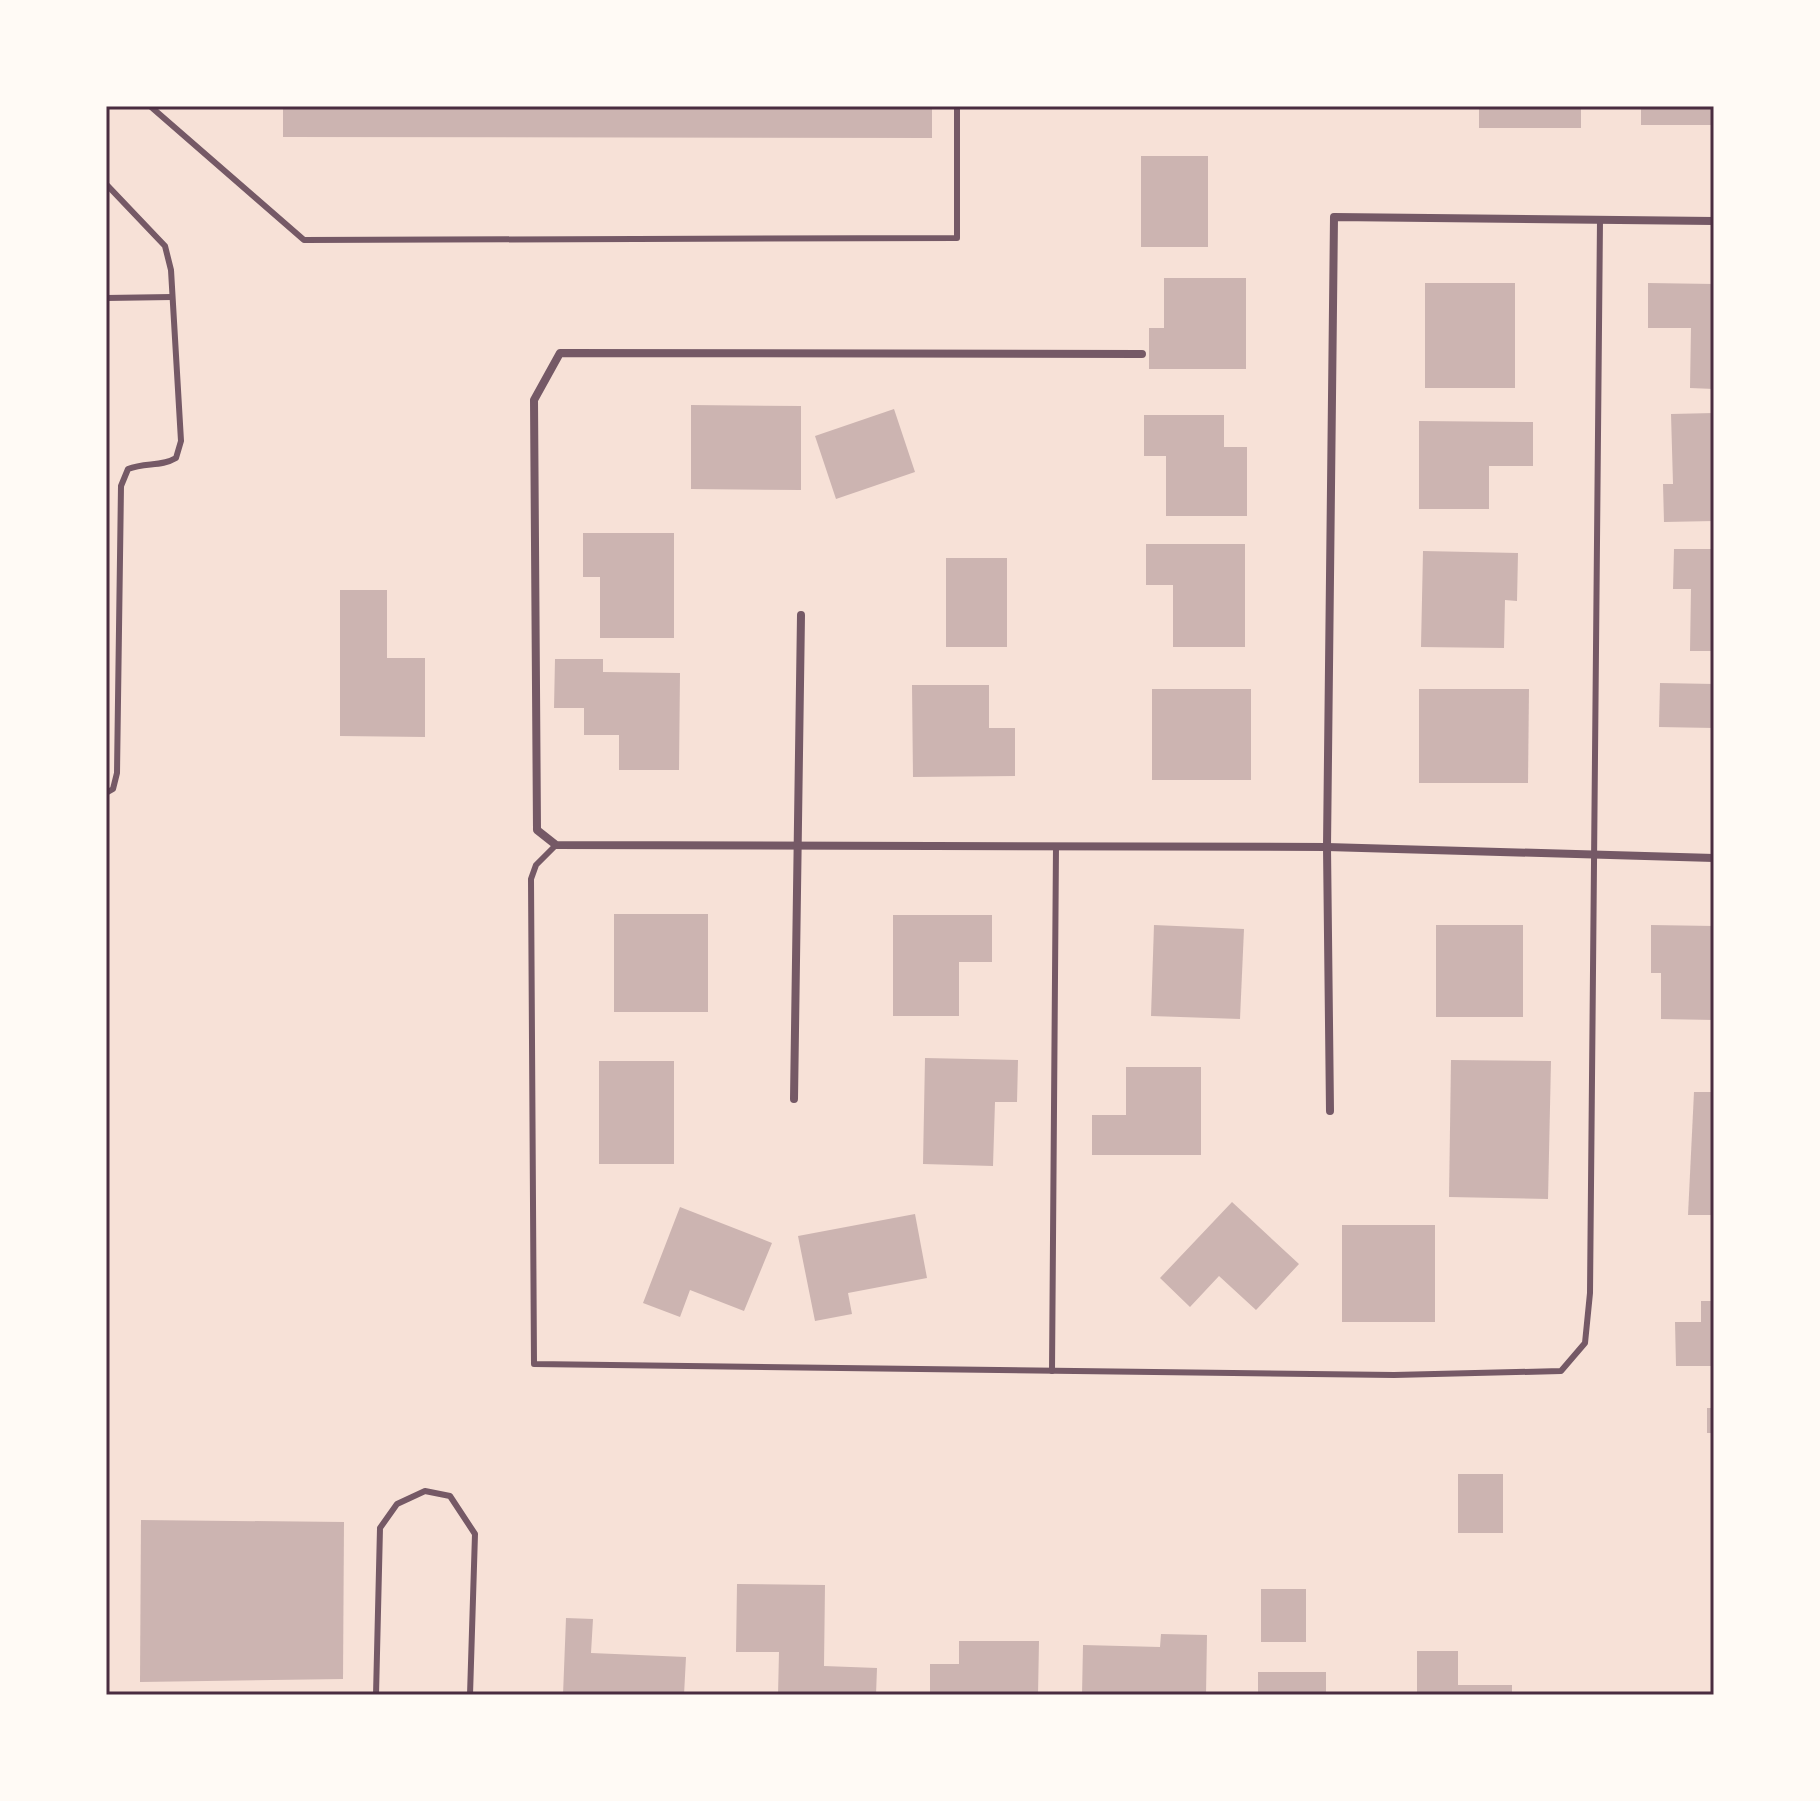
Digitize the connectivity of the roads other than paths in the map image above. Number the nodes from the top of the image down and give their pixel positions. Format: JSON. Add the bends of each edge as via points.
{"nodes":[{"id":1,"x":150,"y":106,"type":"edge"},
{"id":2,"x":957,"y":106,"type":"edge"},
{"id":3,"x":106,"y":184,"type":"edge"},
{"id":4,"x":1600,"y":220,"type":"junction"},
{"id":5,"x":1714,"y":221,"type":"edge"},
{"id":6,"x":172,"y":297,"type":"junction"},
{"id":7,"x":106,"y":298,"type":"edge"},
{"id":8,"x":1142,"y":354,"type":"dead end"},
{"id":9,"x":801,"y":615,"type":"dead end"},
{"id":10,"x":106,"y":793,"type":"edge"},
{"id":11,"x":556,"y":845,"type":"junction"},
{"id":12,"x":798,"y":845,"type":"junction"},
{"id":13,"x":1056,"y":846,"type":"junction"},
{"id":14,"x":1327,"y":847,"type":"junction"},
{"id":15,"x":1594,"y":854,"type":"junction"},
{"id":16,"x":1714,"y":858,"type":"edge"},
{"id":17,"x":794,"y":1099,"type":"dead end"},
{"id":18,"x":1330,"y":1111,"type":"dead end"},
{"id":19,"x":1052,"y":1371,"type":"junction"},
{"id":20,"x":376,"y":1695,"type":"edge"},
{"id":21,"x":470,"y":1695,"type":"edge"}],
"edges":[{"from":1,"to":2,"type":"lane","via":[[304,240],[957,238]]},
{"from":3,"to":6,"type":"lane","via":[[165,246]]},
{"from":4,"to":5,"type":"street"},
{"from":4,"to":14,"type":"street","via":[[1334,217]]},
{"from":4,"to":15,"type":"lane"},
{"from":6,"to":7,"type":"lane"},
{"from":6,"to":10,"type":"lane","via":[[181,441],[176,458],[128,469],[121,486],[117,773],[113,789]]},
{"from":8,"to":11,"type":"street","via":[[560,353],[534,400],[537,830]]},
{"from":9,"to":12,"type":"street"},
{"from":11,"to":12,"type":"street"},
{"from":11,"to":19,"type":"lane","via":[[536,865],[531,879],[534,1364]]},
{"from":12,"to":13,"type":"street"},
{"from":12,"to":17,"type":"street"},
{"from":13,"to":14,"type":"street"},
{"from":13,"to":19,"type":"lane"},
{"from":14,"to":15,"type":"street"},
{"from":14,"to":18,"type":"street"},
{"from":15,"to":16,"type":"street"},
{"from":15,"to":19,"type":"lane","via":[[1590,1293],[1585,1343],[1561,1371]]},
{"from":20,"to":21,"type":"lane","via":[[380,1528],[397,1504],[425,1491],[450,1496],[475,1534]]}]}
